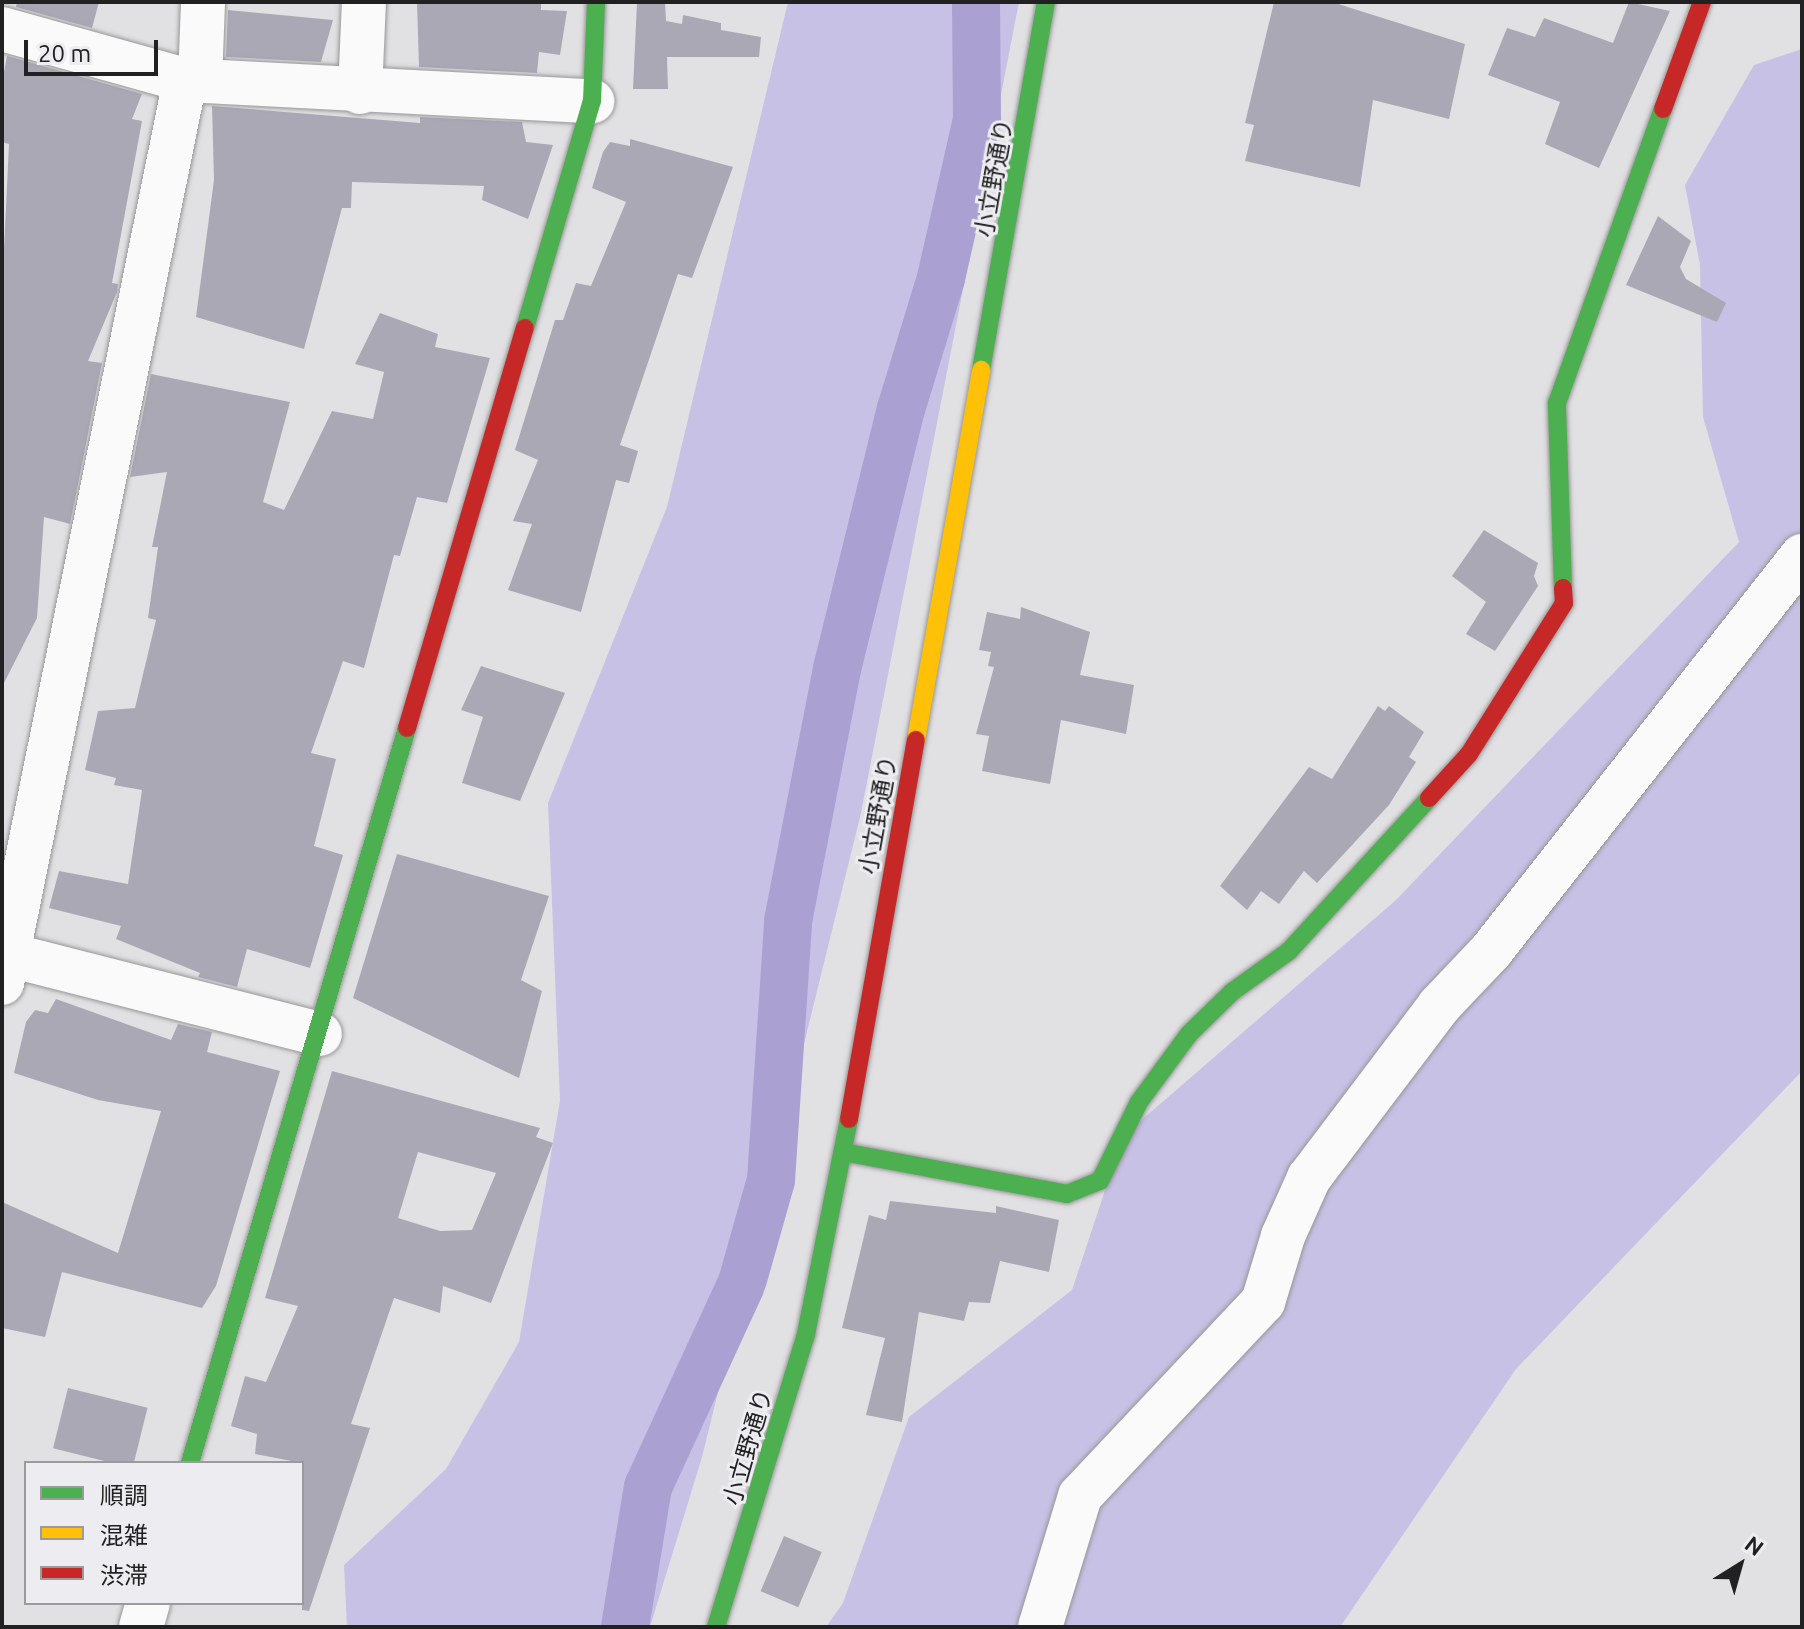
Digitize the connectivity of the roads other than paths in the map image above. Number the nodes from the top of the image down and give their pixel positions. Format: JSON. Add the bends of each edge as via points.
{"nodes":[{"id":1,"x":203,"y":2,"type":"edge"},
{"id":2,"x":364,"y":2,"type":"edge"},
{"id":3,"x":596,"y":2,"type":"edge"},
{"id":4,"x":1046,"y":2,"type":"edge"},
{"id":5,"x":1702,"y":2,"type":"edge"},
{"id":6,"x":2,"y":29,"type":"edge"},
{"id":7,"x":193,"y":80,"type":"junction"},
{"id":8,"x":360,"y":92,"type":"junction"},
{"id":9,"x":592,"y":101,"type":"junction"},
{"id":10,"x":1802,"y":556,"type":"edge"},
{"id":11,"x":5,"y":963,"type":"edge"},
{"id":12,"x":320,"y":1034,"type":"junction"},
{"id":13,"x":843,"y":1152,"type":"junction"},
{"id":14,"x":191,"y":1461,"type":"edge"},
{"id":15,"x":147,"y":1605,"type":"edge"},
{"id":16,"x":141,"y":1627,"type":"edge"},
{"id":17,"x":716,"y":1627,"type":"edge"},
{"id":18,"x":1040,"y":1627,"type":"edge"}],
"edges":[{"from":1,"to":7,"type":"street"},
{"from":2,"to":8,"type":"street"},
{"from":3,"to":9,"type":"street"},
{"from":4,"to":13,"type":"street","name":"小立野通り"},
{"from":5,"to":13,"type":"street","via":[[1557,403],[1564,603],[1469,754],[1289,951],[1232,992],[1189,1034],[1139,1102],[1100,1181],[1067,1194]]},
{"from":6,"to":7,"type":"street"},
{"from":7,"to":8,"type":"street"},
{"from":7,"to":11,"type":"street"},
{"from":8,"to":9,"type":"street"},
{"from":9,"to":12,"type":"street"},
{"from":10,"to":18,"type":"street","via":[[1491,951],[1439,1006],[1309,1178],[1283,1236],[1263,1302],[1080,1496]]},
{"from":11,"to":12,"type":"street"},
{"from":12,"to":14,"type":"street"},
{"from":13,"to":17,"type":"street","name":"小立野通り","via":[[806,1334]]},
{"from":15,"to":16,"type":"street"}]}
